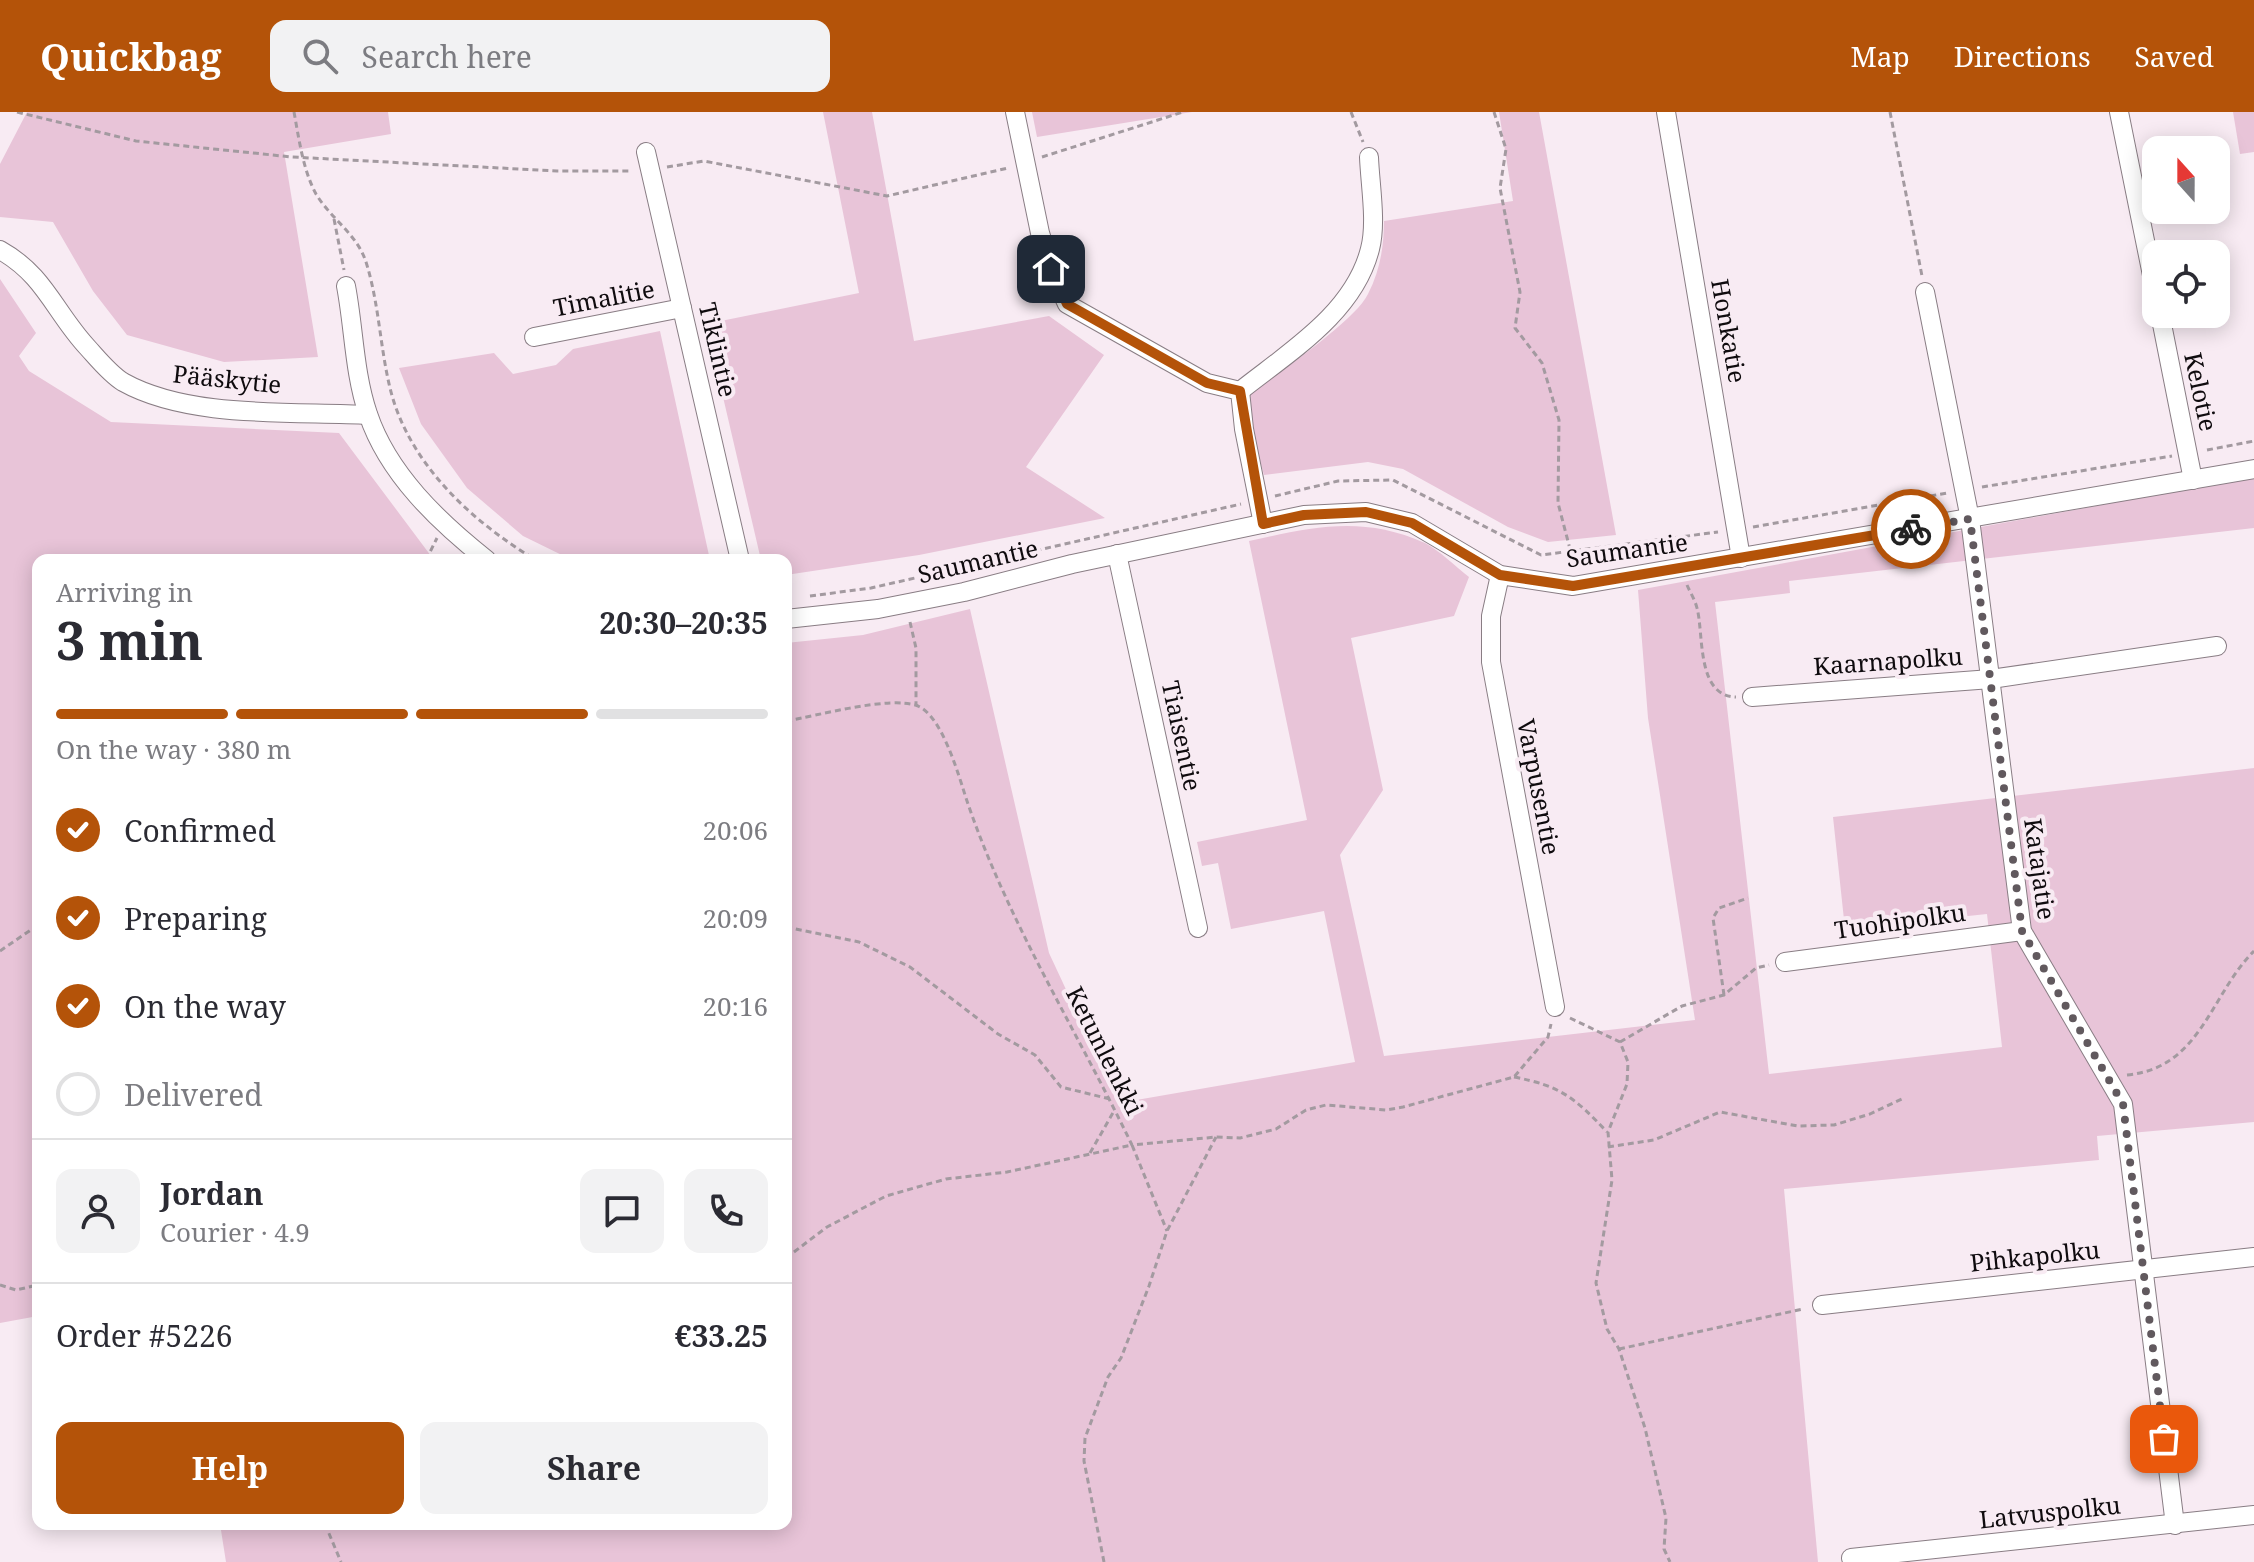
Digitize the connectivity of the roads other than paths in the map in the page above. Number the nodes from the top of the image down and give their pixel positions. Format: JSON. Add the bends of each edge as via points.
{"nodes":[{"id":1,"x":1015,"y":112,"type":"edge"},
{"id":2,"x":1666,"y":112,"type":"edge"},
{"id":3,"x":2119,"y":112,"type":"edge"},
{"id":4,"x":1369,"y":157,"type":"road end"},
{"id":5,"x":648,"y":161,"type":"road end"},
{"id":6,"x":2145,"y":240,"type":"edge"},
{"id":7,"x":0,"y":250,"type":"edge"},
{"id":8,"x":346,"y":286,"type":"road end"},
{"id":9,"x":1925,"y":292,"type":"road end"},
{"id":10,"x":682,"y":308,"type":"junction"},
{"id":11,"x":2163,"y":328,"type":"edge"},
{"id":12,"x":534,"y":337,"type":"dead end"},
{"id":13,"x":1240,"y":391,"type":"junction"},
{"id":14,"x":368,"y":415,"type":"junction"},
{"id":15,"x":2254,"y":469,"type":"edge"},
{"id":16,"x":2193,"y":480,"type":"junction"},
{"id":17,"x":1970,"y":519,"type":"junction"},
{"id":18,"x":1263,"y":524,"type":"junction"},
{"id":19,"x":480,"y":554,"type":"edge"},
{"id":20,"x":739,"y":554,"type":"edge"},
{"id":21,"x":1117,"y":554,"type":"junction"},
{"id":22,"x":1741,"y":558,"type":"junction"},
{"id":23,"x":1500,"y":575,"type":"junction"},
{"id":24,"x":792,"y":618,"type":"edge"},
{"id":25,"x":2217,"y":646,"type":"dead end"},
{"id":26,"x":1991,"y":679,"type":"junction"},
{"id":27,"x":1752,"y":697,"type":"road end"},
{"id":28,"x":1198,"y":928,"type":"dead end"},
{"id":29,"x":2022,"y":931,"type":"junction"},
{"id":30,"x":1785,"y":962,"type":"road end"},
{"id":31,"x":1555,"y":1007,"type":"road end"},
{"id":32,"x":2254,"y":1257,"type":"edge"},
{"id":33,"x":2143,"y":1269,"type":"junction"},
{"id":34,"x":1822,"y":1305,"type":"road end"},
{"id":35,"x":2254,"y":1515,"type":"edge"},
{"id":36,"x":2175,"y":1525,"type":"junction"},
{"id":37,"x":1851,"y":1558,"type":"dead end"}],
"edges":[{"from":1,"to":13,"type":"street","via":[[1047,257],[1067,304],[1207,383]]},
{"from":2,"to":22,"type":"street","name":"Honkatie"},
{"from":3,"to":6,"type":"street"},
{"from":4,"to":13,"type":"street","via":[[1371,247],[1355,288],[1310,336]]},
{"from":5,"to":10,"type":"street","name":"Tiklintie"},
{"from":7,"to":14,"type":"street","name":"Pääskytie","via":[[24,263],[85,346],[120,381],[166,401]]},
{"from":8,"to":14,"type":"street"},
{"from":9,"to":17,"type":"street","name":"Katajatie"},
{"from":10,"to":12,"type":"street","name":"Timalitie"},
{"from":10,"to":20,"type":"street","name":"Tiklintie"},
{"from":11,"to":16,"type":"street","name":"Kelotie"},
{"from":13,"to":18,"type":"street"},
{"from":14,"to":19,"type":"street","via":[[397,467],[443,524]]},
{"from":15,"to":16,"type":"street","name":"Saumantie"},
{"from":16,"to":17,"type":"street","name":"Saumantie"},
{"from":17,"to":22,"type":"street","name":"Saumantie"},
{"from":17,"to":26,"type":"street","name":"Katajatie"},
{"from":18,"to":21,"type":"street","name":"Saumantie"},
{"from":18,"to":23,"type":"street","name":"Saumantie","via":[[1304,515],[1366,512],[1412,523]]},
{"from":21,"to":24,"type":"street","name":"Saumantie","via":[[907,603]]},
{"from":21,"to":28,"type":"street","name":"Tiaisentie"},
{"from":22,"to":23,"type":"street","name":"Saumantie","via":[[1573,586]]},
{"from":23,"to":31,"type":"street","name":"Varpusentie","via":[[1491,616],[1491,662]]},
{"from":25,"to":26,"type":"street","name":"Kaarnapolku"},
{"from":26,"to":27,"type":"street","name":"Kaarnapolku"},
{"from":26,"to":29,"type":"street","name":"Katajatie"},
{"from":29,"to":30,"type":"street","name":"Tuohipolku"},
{"from":29,"to":33,"type":"street","name":"Katajatie","via":[[2123,1104]]},
{"from":32,"to":33,"type":"street","name":"Pihkapolku"},
{"from":33,"to":34,"type":"street","name":"Pihkapolku"},
{"from":33,"to":36,"type":"street","name":"Katajatie"},
{"from":35,"to":36,"type":"street","name":"Latvuspolku"},
{"from":36,"to":37,"type":"street","name":"Latvuspolku"}]}
